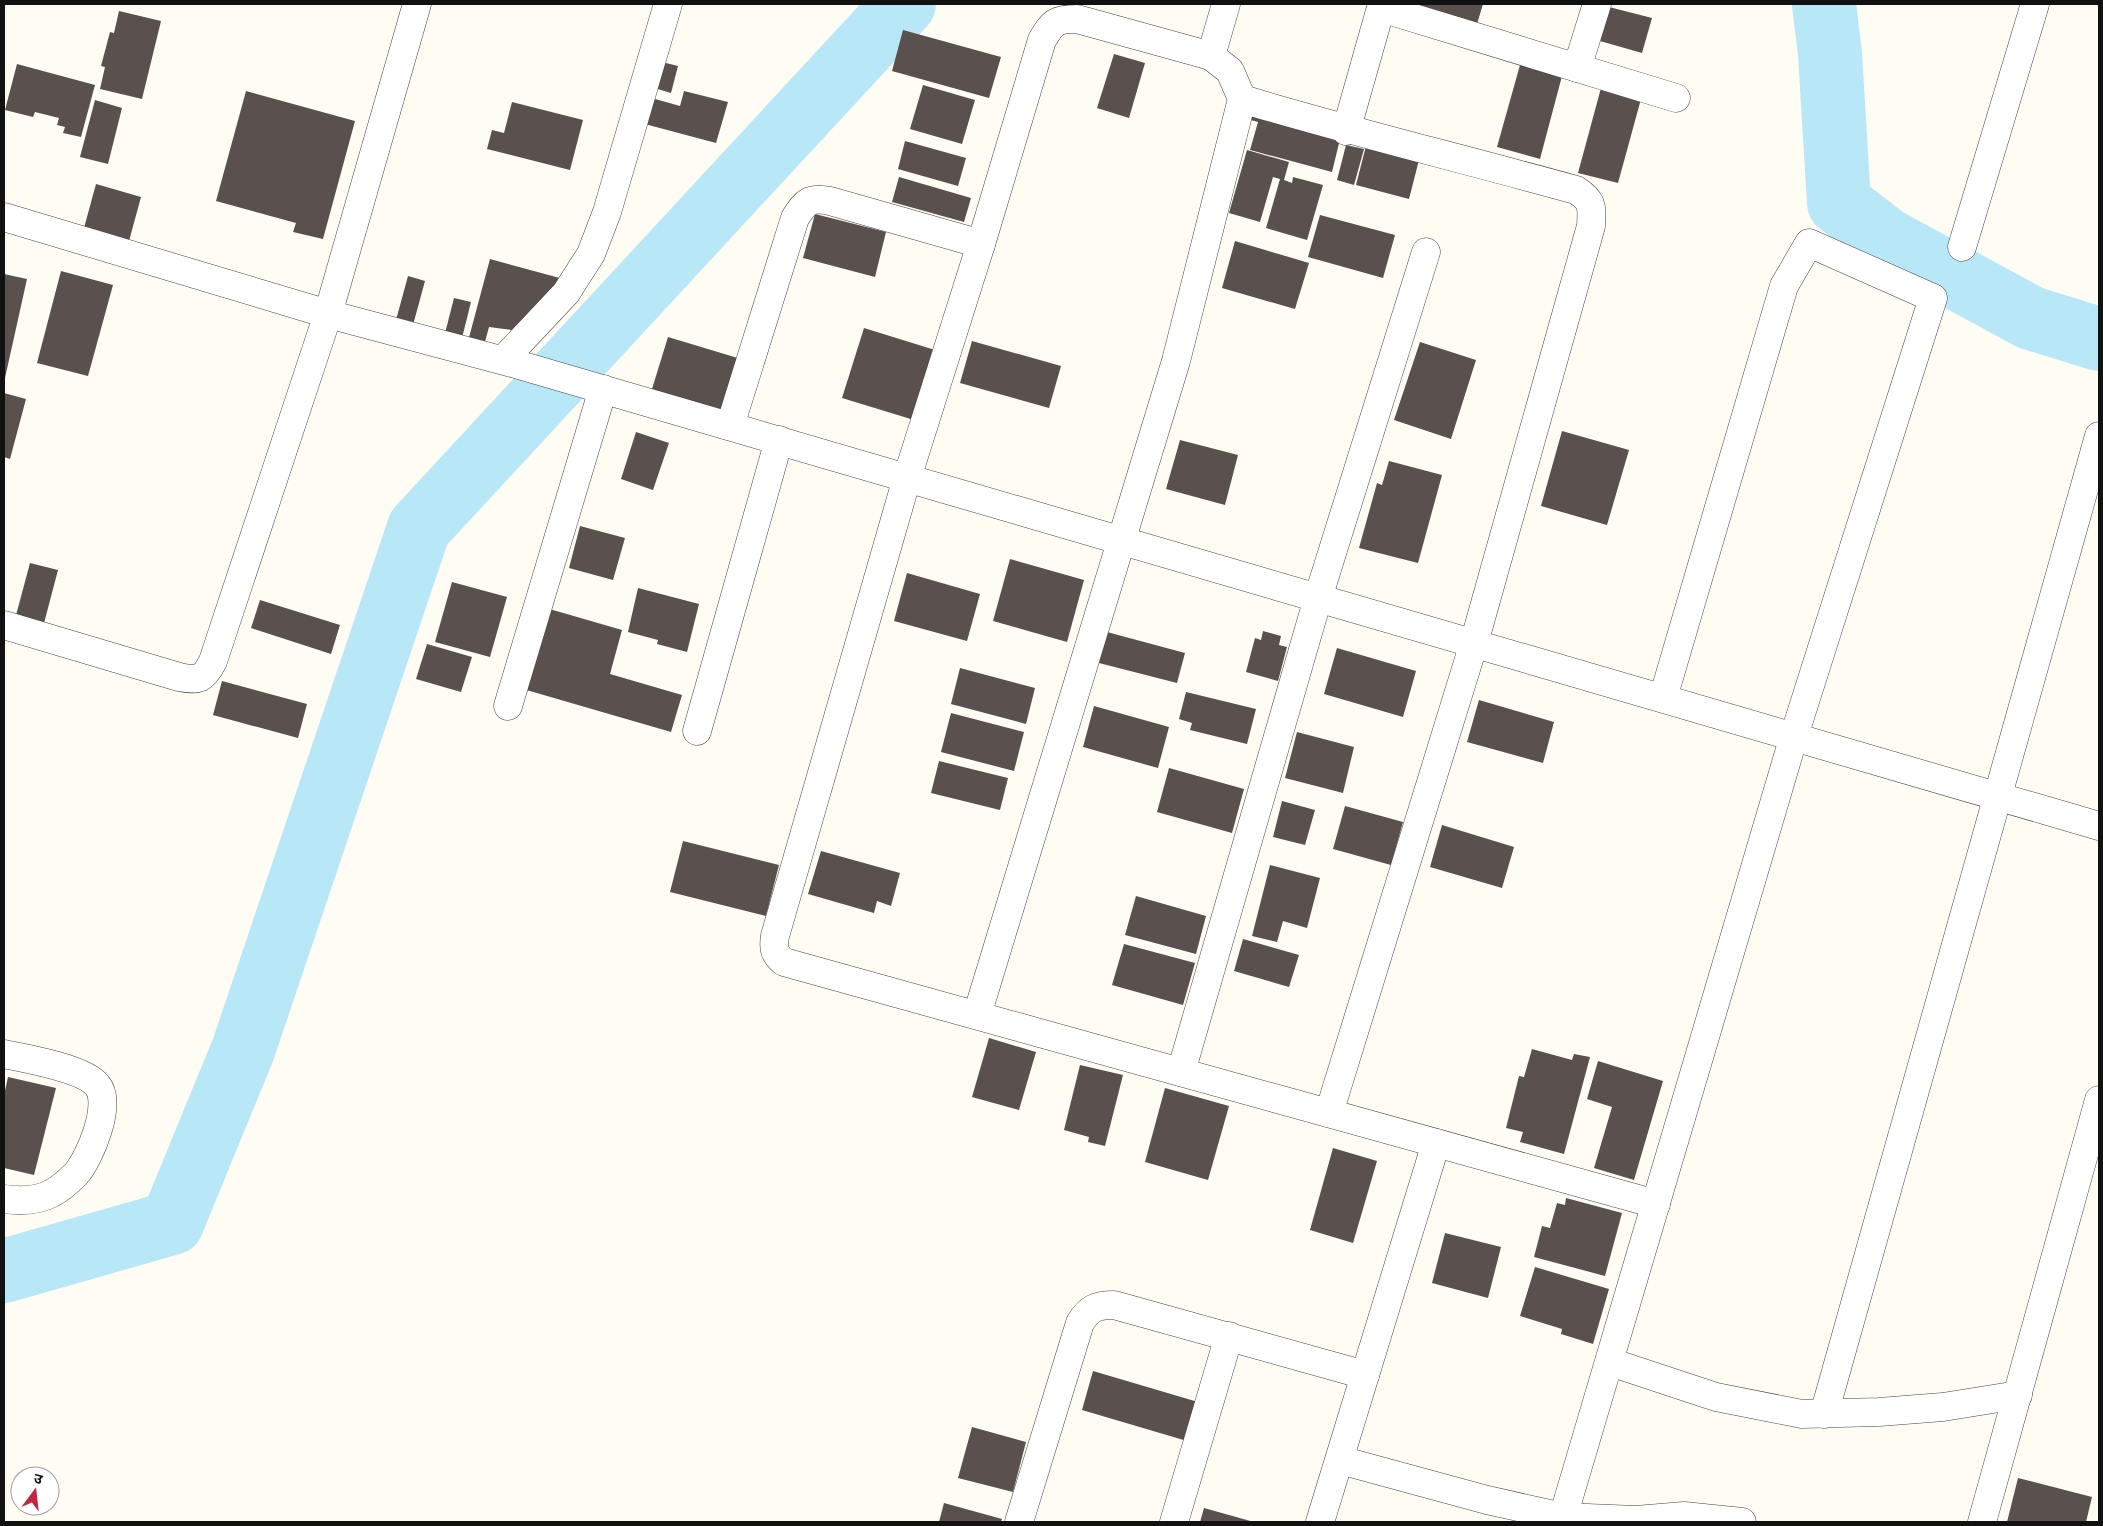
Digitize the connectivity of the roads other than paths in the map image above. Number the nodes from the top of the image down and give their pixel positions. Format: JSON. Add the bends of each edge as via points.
{"nodes":[{"id":1,"x":417,"y":4,"type":"edge"},
{"id":2,"x":668,"y":4,"type":"edge"},
{"id":3,"x":1226,"y":4,"type":"edge"},
{"id":4,"x":1597,"y":4,"type":"edge"},
{"id":5,"x":2035,"y":4,"type":"edge"},
{"id":6,"x":1382,"y":6,"type":"edge"},
{"id":7,"x":1211,"y":56,"type":"junction"},
{"id":8,"x":1577,"y":68,"type":"junction"},
{"id":9,"x":1676,"y":98,"type":"dead end"},
{"id":10,"x":1242,"y":100,"type":"junction"},
{"id":11,"x":1346,"y":130,"type":"junction"},
{"id":12,"x":4,"y":217,"type":"edge"},
{"id":13,"x":981,"y":244,"type":"junction"},
{"id":14,"x":1962,"y":247,"type":"dead end"},
{"id":15,"x":1426,"y":252,"type":"dead end"},
{"id":16,"x":328,"y":314,"type":"junction"},
{"id":17,"x":509,"y":362,"type":"junction"},
{"id":18,"x":595,"y":387,"type":"junction"},
{"id":19,"x":730,"y":426,"type":"junction"},
{"id":20,"x":2099,"y":436,"type":"edge"},
{"id":21,"x":779,"y":440,"type":"junction"},
{"id":22,"x":907,"y":478,"type":"junction"},
{"id":23,"x":1121,"y":540,"type":"junction"},
{"id":24,"x":1318,"y":598,"type":"junction"},
{"id":25,"x":4,"y":624,"type":"edge"},
{"id":26,"x":1474,"y":643,"type":"junction"},
{"id":27,"x":1663,"y":698,"type":"junction"},
{"id":28,"x":508,"y":706,"type":"dead end"},
{"id":29,"x":697,"y":731,"type":"dead end"},
{"id":30,"x":1794,"y":736,"type":"junction"},
{"id":31,"x":1998,"y":796,"type":"junction"},
{"id":32,"x":2099,"y":826,"type":"edge"},
{"id":33,"x":976,"y":1015,"type":"junction"},
{"id":34,"x":4,"y":1054,"type":"edge"},
{"id":35,"x":1181,"y":1072,"type":"junction"},
{"id":36,"x":2099,"y":1100,"type":"edge"},
{"id":37,"x":1329,"y":1113,"type":"junction"},
{"id":38,"x":1436,"y":1143,"type":"junction"},
{"id":39,"x":4,"y":1199,"type":"edge"},
{"id":40,"x":1656,"y":1204,"type":"junction"},
{"id":41,"x":1229,"y":1336,"type":"junction"},
{"id":42,"x":1610,"y":1362,"type":"junction"},
{"id":43,"x":1365,"y":1376,"type":"junction"},
{"id":44,"x":2018,"y":1395,"type":"junction"},
{"id":45,"x":1824,"y":1414,"type":"junction"},
{"id":46,"x":1340,"y":1460,"type":"junction"},
{"id":47,"x":1483,"y":1511,"type":"edge"},
{"id":48,"x":1563,"y":1517,"type":"junction"},
{"id":49,"x":1709,"y":1520,"type":"edge"},
{"id":50,"x":1019,"y":1522,"type":"edge"},
{"id":51,"x":1174,"y":1522,"type":"edge"},
{"id":52,"x":1320,"y":1522,"type":"edge"},
{"id":53,"x":1742,"y":1522,"type":"edge"},
{"id":54,"x":1982,"y":1522,"type":"edge"}],
"edges":[{"from":1,"to":16,"type":"street"},
{"from":2,"to":17,"type":"street","via":[[607,212],[591,254],[566,293]]},
{"from":3,"to":7,"type":"street"},
{"from":4,"to":8,"type":"street"},
{"from":5,"to":14,"type":"street"},
{"from":6,"to":8,"type":"street"},
{"from":6,"to":11,"type":"street"},
{"from":7,"to":10,"type":"street","via":[[1230,71]]},
{"from":7,"to":13,"type":"street","via":[[1076,19],[1060,19],[1050,27],[1042,40]]},
{"from":8,"to":9,"type":"street"},
{"from":10,"to":11,"type":"street"},
{"from":10,"to":23,"type":"street","via":[[1176,360]]},
{"from":11,"to":26,"type":"street","via":[[1576,190],[1587,197],[1592,207],[1591,226]]},
{"from":12,"to":16,"type":"street"},
{"from":13,"to":19,"type":"street","via":[[817,198],[804,204],[795,218]]},
{"from":13,"to":22,"type":"street"},
{"from":15,"to":24,"type":"street"},
{"from":16,"to":17,"type":"street"},
{"from":16,"to":25,"type":"street","via":[[207,674],[194,680],[179,677]]},
{"from":17,"to":18,"type":"street"},
{"from":18,"to":19,"type":"street"},
{"from":18,"to":28,"type":"street"},
{"from":19,"to":21,"type":"street"},
{"from":20,"to":31,"type":"street"},
{"from":21,"to":22,"type":"street"},
{"from":21,"to":29,"type":"street"},
{"from":22,"to":23,"type":"street"},
{"from":22,"to":33,"type":"street","via":[[774,947],[776,956],[784,962]]},
{"from":23,"to":24,"type":"street"},
{"from":23,"to":33,"type":"street"},
{"from":24,"to":26,"type":"street"},
{"from":24,"to":35,"type":"street"},
{"from":26,"to":27,"type":"street"},
{"from":26,"to":37,"type":"street"},
{"from":27,"to":30,"type":"street"},
{"from":27,"to":30,"type":"street","via":[[1784,286],[1809,243],[1933,298]]},
{"from":30,"to":31,"type":"street"},
{"from":30,"to":40,"type":"street"},
{"from":31,"to":32,"type":"street"},
{"from":31,"to":45,"type":"street"},
{"from":33,"to":35,"type":"street"},
{"from":34,"to":39,"type":"street","via":[[75,1071],[98,1086],[103,1096],[96,1136],[76,1174],[52,1194],[23,1201]]},
{"from":35,"to":37,"type":"street"},
{"from":36,"to":44,"type":"street"},
{"from":37,"to":38,"type":"street"},
{"from":38,"to":40,"type":"street"},
{"from":38,"to":43,"type":"street"},
{"from":40,"to":42,"type":"street"},
{"from":41,"to":43,"type":"street"},
{"from":41,"to":50,"type":"street","via":[[1114,1305],[1099,1305],[1088,1311],[1080,1323]]},
{"from":41,"to":51,"type":"street"},
{"from":42,"to":45,"type":"street","via":[[1716,1397],[1802,1414]]},
{"from":42,"to":48,"type":"street"},
{"from":43,"to":46,"type":"street"},
{"from":44,"to":45,"type":"street","via":[[1942,1407]]},
{"from":44,"to":54,"type":"street"},
{"from":46,"to":47,"type":"street"},
{"from":46,"to":52,"type":"street"},
{"from":47,"to":48,"type":"street"},
{"from":48,"to":49,"type":"street","via":[[1636,1520],[1684,1516]]},
{"from":49,"to":53,"type":"street"}]}
